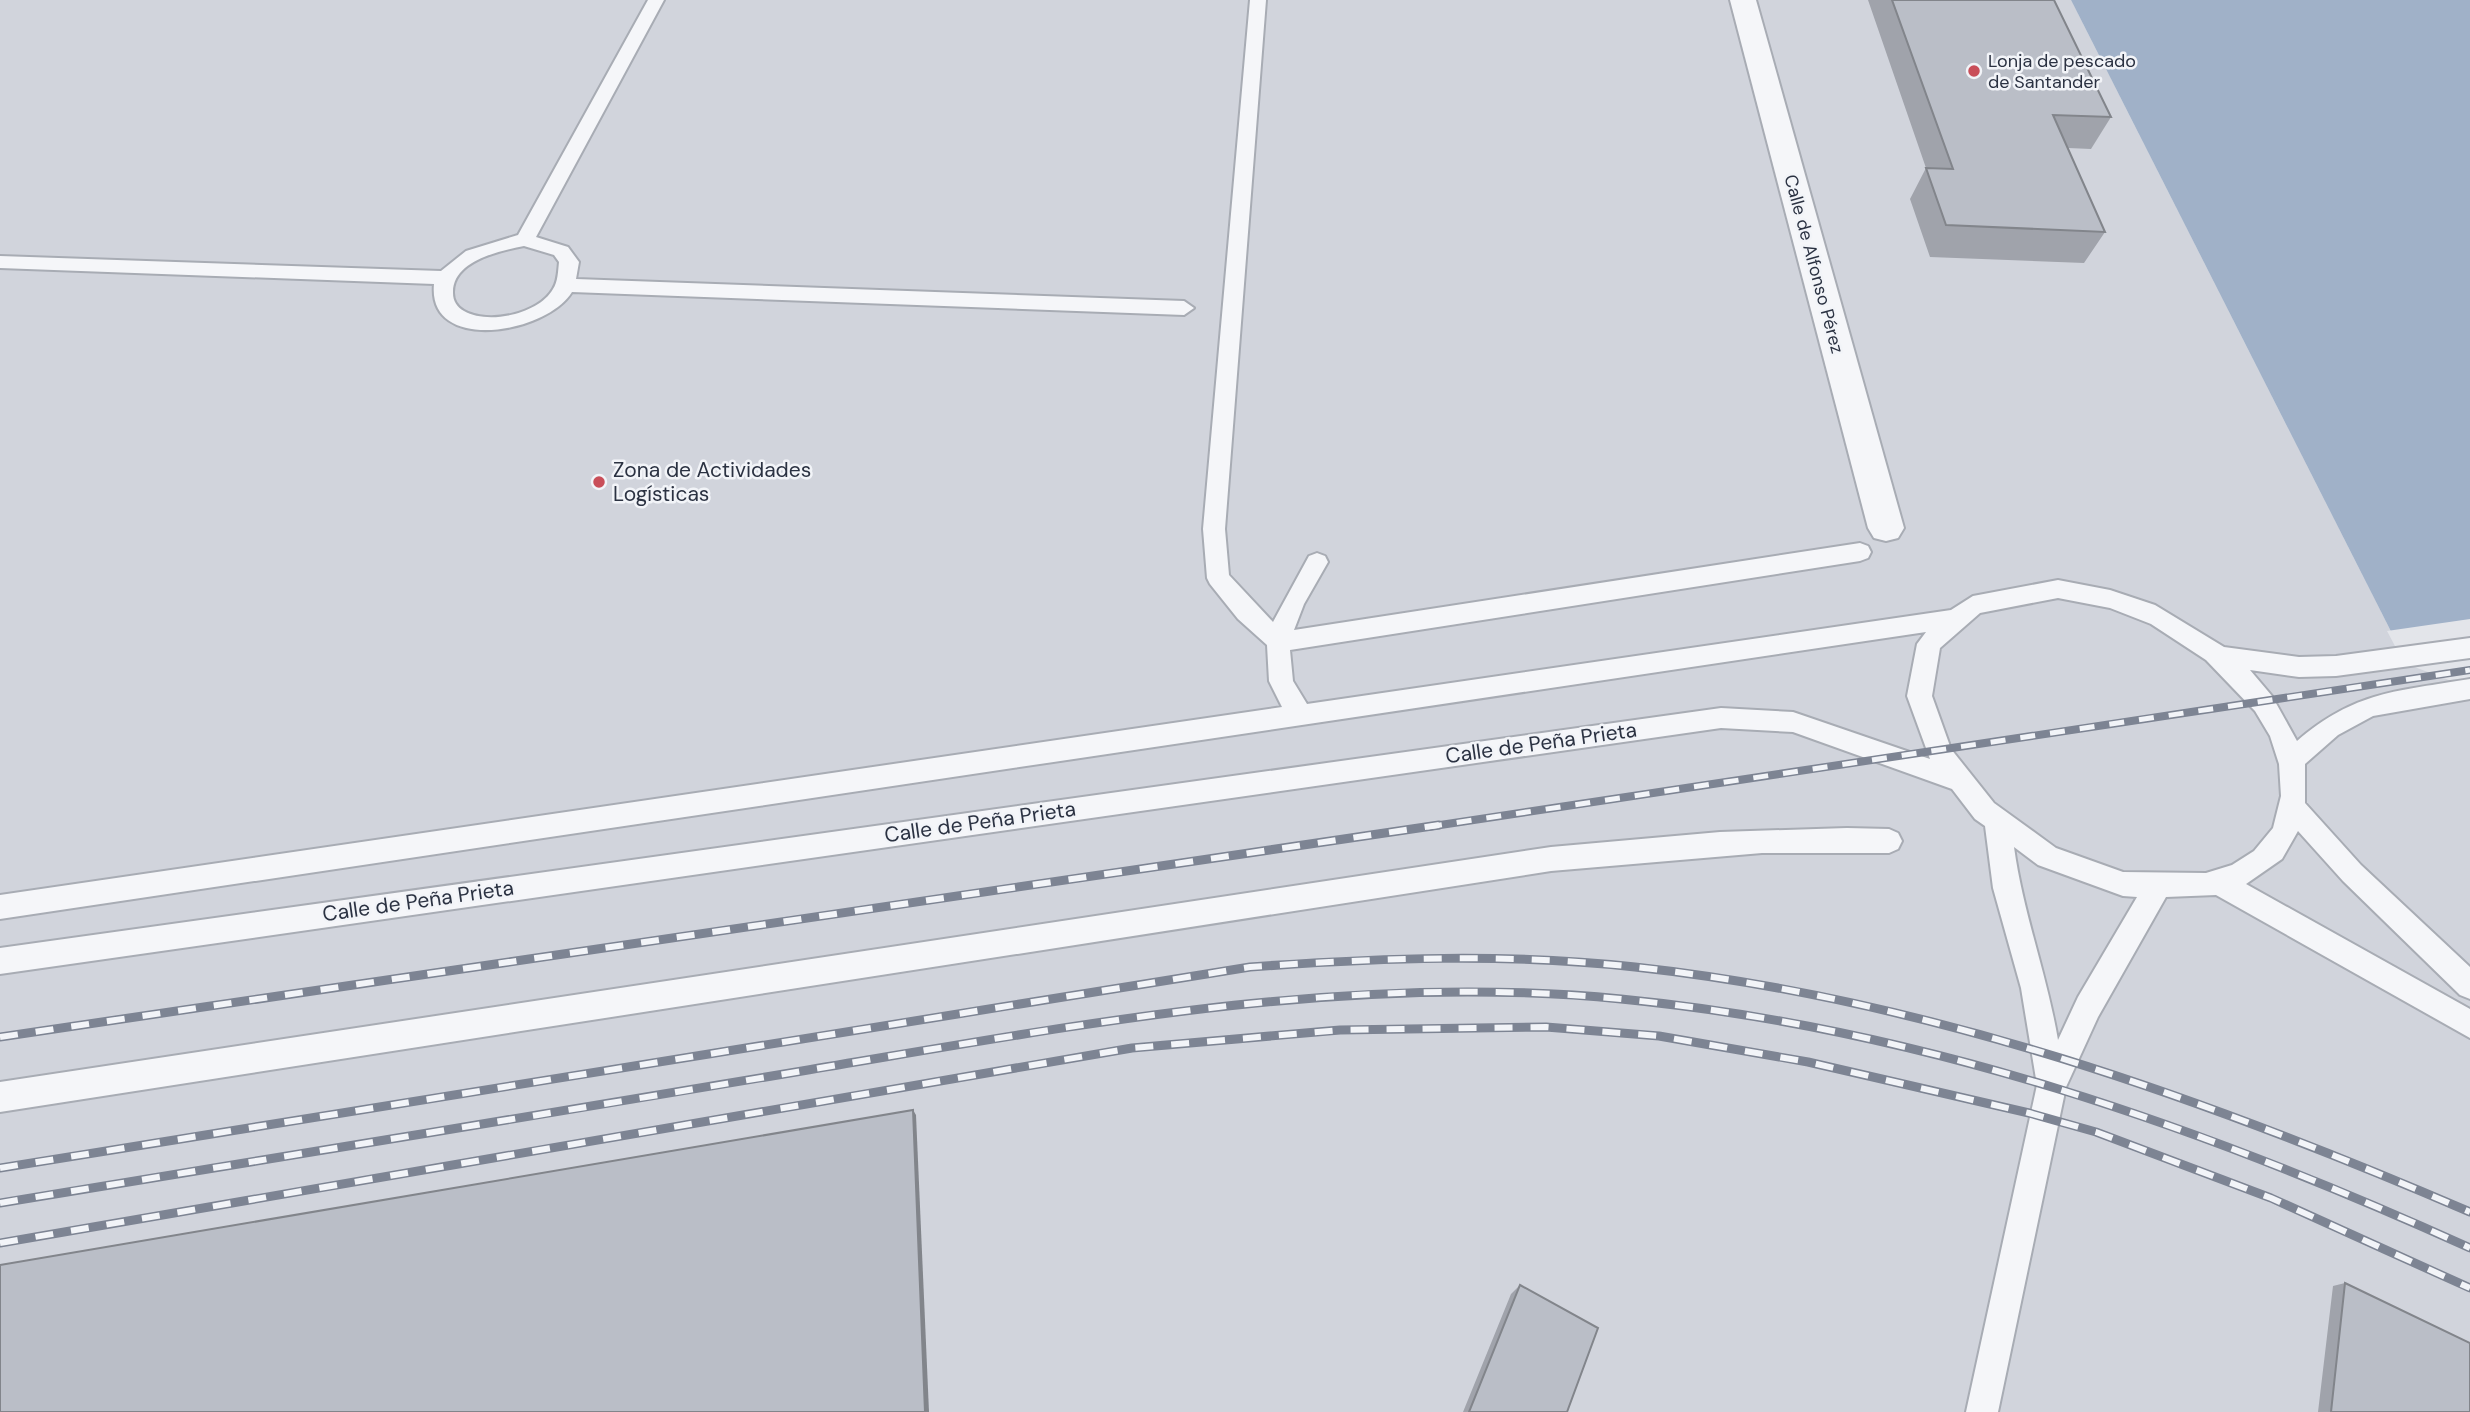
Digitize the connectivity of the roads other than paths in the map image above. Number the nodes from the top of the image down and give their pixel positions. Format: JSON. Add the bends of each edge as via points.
{"nodes":[{"id":1,"x":656,"y":0,"type":"edge"},
{"id":2,"x":1258,"y":0,"type":"edge"},
{"id":3,"x":1743,"y":0,"type":"edge"},
{"id":4,"x":526,"y":240,"type":"junction"},
{"id":5,"x":0,"y":262,"type":"edge"},
{"id":6,"x":446,"y":278,"type":"junction"},
{"id":7,"x":566,"y":285,"type":"junction"},
{"id":8,"x":1184,"y":308,"type":"dead end"},
{"id":9,"x":1886,"y":528,"type":"dead end"},
{"id":10,"x":1860,"y":552,"type":"dead end"},
{"id":11,"x":1317,"y":562,"type":"dead end"},
{"id":12,"x":1950,"y":619,"type":"junction"},
{"id":13,"x":1280,"y":642,"type":"junction"},
{"id":14,"x":2470,"y":648,"type":"edge"},
{"id":15,"x":2219,"y":656,"type":"junction"},
{"id":16,"x":2470,"y":689,"type":"edge"},
{"id":17,"x":1301,"y":715,"type":"junction"},
{"id":18,"x":2291,"y":761,"type":"junction"},
{"id":19,"x":1952,"y":778,"type":"junction"},
{"id":20,"x":2293,"y":807,"type":"junction"},
{"id":21,"x":1998,"y":825,"type":"junction"},
{"id":22,"x":1889,"y":841,"type":"dead end"},
{"id":23,"x":2219,"y":883,"type":"junction"},
{"id":24,"x":2156,"y":889,"type":"junction"},
{"id":25,"x":0,"y":907,"type":"edge"},
{"id":26,"x":0,"y":961,"type":"edge"},
{"id":27,"x":2470,"y":986,"type":"edge"},
{"id":28,"x":2470,"y":1024,"type":"edge"},
{"id":29,"x":2052,"y":1085,"type":"junction"},
{"id":30,"x":0,"y":1097,"type":"edge"},
{"id":31,"x":1982,"y":1412,"type":"edge"}],
"edges":[{"from":1,"to":4,"type":"lane"},
{"from":2,"to":13,"type":"lane","via":[[1214,529],[1218,578],[1246,612]]},
{"from":3,"to":9,"type":"street","name":"Calle de Alfonso Pérez"},
{"from":4,"to":6,"type":"lane","via":[[476,253]]},
{"from":4,"to":7,"type":"lane","via":[[561,251],[569,262]]},
{"from":5,"to":6,"type":"lane"},
{"from":6,"to":7,"type":"lane","via":[[445,305],[457,316],[475,322],[527,315],[550,303]]},
{"from":7,"to":8,"type":"lane"},
{"from":10,"to":13,"type":"lane"},
{"from":11,"to":13,"type":"lane","via":[[1289,605]]},
{"from":12,"to":15,"type":"lane","via":[[1997,595],[2057,589],[2124,603],[2158,616]]},
{"from":12,"to":17,"type":"lane"},
{"from":12,"to":19,"type":"lane","via":[[1925,655],[1919,700],[1925,726]]},
{"from":13,"to":17,"type":"lane","via":[[1281,680]]},
{"from":14,"to":15,"type":"lane","via":[[2390,661],[2300,667]]},
{"from":15,"to":18,"type":"lane","via":[[2271,714]]},
{"from":16,"to":18,"type":"lane","via":[[2368,707],[2350,715]]},
{"from":17,"to":25,"type":"lane"},
{"from":18,"to":20,"type":"lane"},
{"from":19,"to":21,"type":"lane"},
{"from":19,"to":26,"type":"lane","name":"Calle de Peña Prieta","via":[[1793,722],[1721,718]]},
{"from":20,"to":23,"type":"lane","via":[[2285,832],[2269,853],[2247,871]]},
{"from":20,"to":27,"type":"lane","via":[[2352,873]]},
{"from":21,"to":24,"type":"lane","via":[[2073,870]]},
{"from":21,"to":29,"type":"lane","via":[[2006,888],[2035,988]]},
{"from":22,"to":30,"type":"lane","via":[[1749,841],[1551,859]]},
{"from":23,"to":24,"type":"lane"},
{"from":23,"to":28,"type":"lane"},
{"from":24,"to":29,"type":"lane","via":[[2088,1007]]},
{"from":29,"to":31,"type":"lane"}]}
